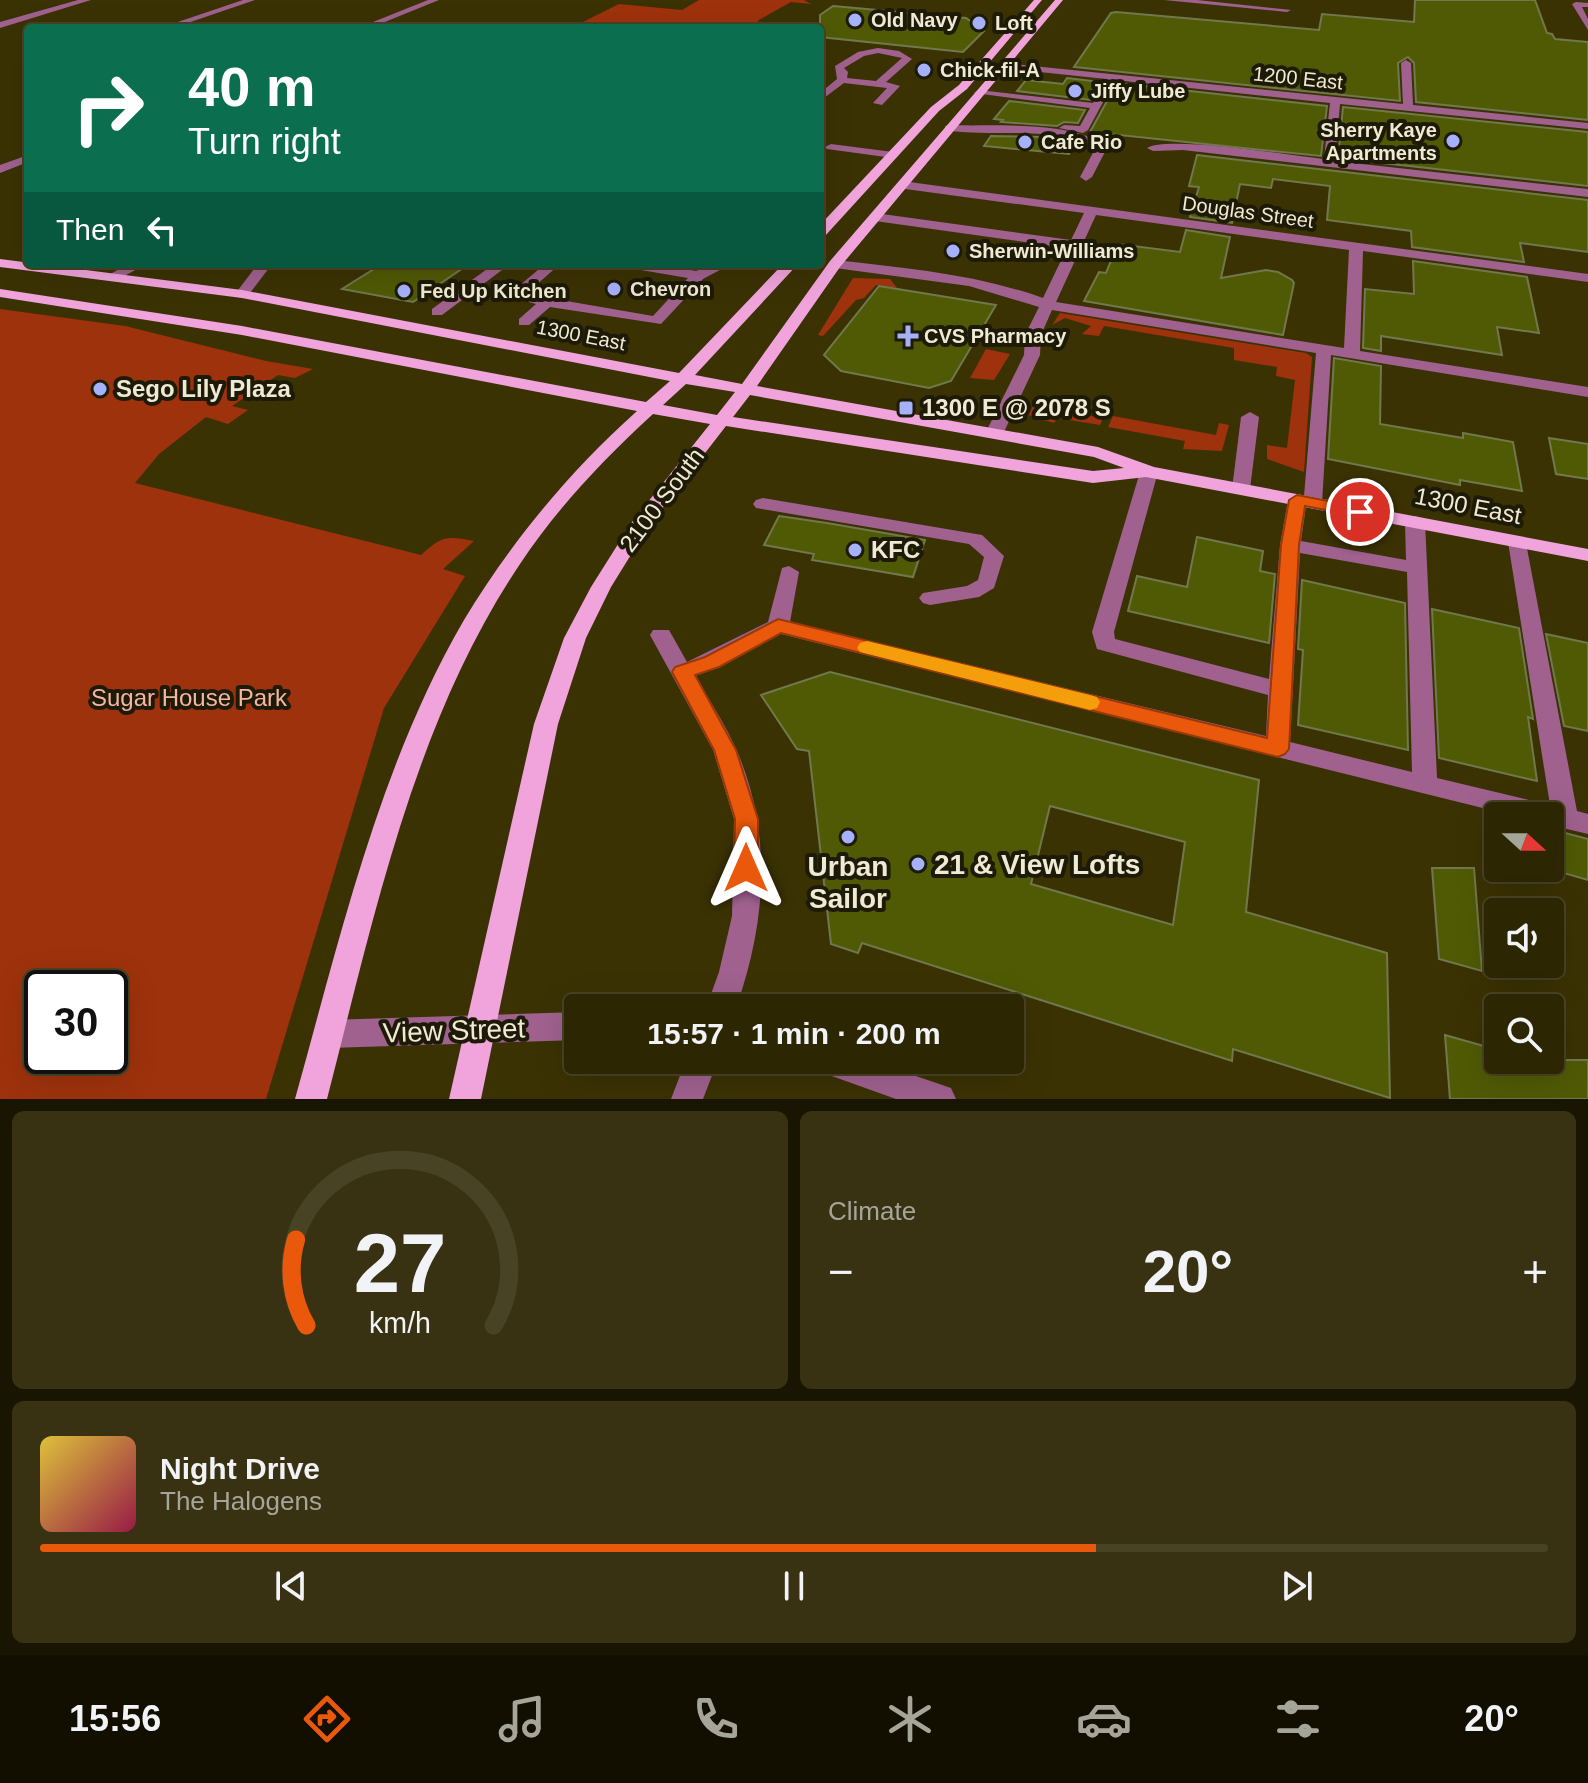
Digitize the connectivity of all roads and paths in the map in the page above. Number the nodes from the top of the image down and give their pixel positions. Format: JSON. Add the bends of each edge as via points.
{"nodes":[{"id":1,"x":87,"y":0,"type":"edge"},
{"id":2,"x":251,"y":0,"type":"edge"},
{"id":3,"x":435,"y":0,"type":"edge"},
{"id":4,"x":1038,"y":0,"type":"edge"},
{"id":5,"x":1059,"y":0,"type":"edge"},
{"id":6,"x":1168,"y":0,"type":"edge"},
{"id":7,"x":1588,"y":5,"type":"edge"},
{"id":8,"x":1287,"y":10,"type":"dead end"},
{"id":9,"x":1024,"y":15,"type":"junction"},
{"id":10,"x":176,"y":24,"type":"edge"},
{"id":11,"x":372,"y":24,"type":"edge"},
{"id":12,"x":0,"y":25,"type":"edge"},
{"id":13,"x":1588,"y":27,"type":"edge"},
{"id":14,"x":1025,"y":37,"type":"junction"},
{"id":15,"x":1406,"y":63,"type":"dead end"},
{"id":16,"x":1004,"y":66,"type":"junction"},
{"id":17,"x":1112,"y":77,"type":"junction"},
{"id":18,"x":842,"y":78,"type":"junction"},
{"id":19,"x":878,"y":84,"type":"junction"},
{"id":20,"x":979,"y":93,"type":"junction"},
{"id":21,"x":824,"y":94,"type":"edge"},
{"id":22,"x":1335,"y":100,"type":"junction"},
{"id":23,"x":878,"y":103,"type":"dead end"},
{"id":24,"x":1096,"y":106,"type":"junction"},
{"id":25,"x":1408,"y":108,"type":"junction"},
{"id":26,"x":935,"y":109,"type":"junction"},
{"id":27,"x":960,"y":116,"type":"junction"},
{"id":28,"x":1588,"y":126,"type":"edge"},
{"id":29,"x":949,"y":128,"type":"junction"},
{"id":30,"x":831,"y":147,"type":"dead end"},
{"id":31,"x":1153,"y":148,"type":"dead end"},
{"id":32,"x":893,"y":155,"type":"junction"},
{"id":33,"x":24,"y":160,"type":"edge"},
{"id":34,"x":1329,"y":163,"type":"junction"},
{"id":35,"x":0,"y":169,"type":"edge"},
{"id":36,"x":1086,"y":177,"type":"dead end"},
{"id":37,"x":902,"y":185,"type":"junction"},
{"id":38,"x":1588,"y":193,"type":"edge"},
{"id":39,"x":1092,"y":210,"type":"junction"},
{"id":40,"x":875,"y":217,"type":"junction"},
{"id":41,"x":824,"y":229,"type":"edge"},
{"id":42,"x":1076,"y":245,"type":"junction"},
{"id":43,"x":1356,"y":247,"type":"junction"},
{"id":44,"x":0,"y":263,"type":"edge"},
{"id":45,"x":835,"y":264,"type":"junction"},
{"id":46,"x":24,"y":266,"type":"edge"},
{"id":47,"x":44,"y":268,"type":"edge"},
{"id":48,"x":131,"y":268,"type":"edge"},
{"id":49,"x":262,"y":268,"type":"edge"},
{"id":50,"x":498,"y":268,"type":"edge"},
{"id":51,"x":548,"y":268,"type":"edge"},
{"id":52,"x":652,"y":268,"type":"edge"},
{"id":53,"x":715,"y":268,"type":"edge"},
{"id":54,"x":787,"y":268,"type":"edge"},
{"id":55,"x":114,"y":276,"type":"junction"},
{"id":56,"x":698,"y":276,"type":"junction"},
{"id":57,"x":1588,"y":278,"type":"edge"},
{"id":58,"x":0,"y":293,"type":"edge"},
{"id":59,"x":242,"y":294,"type":"junction"},
{"id":60,"x":547,"y":302,"type":"junction"},
{"id":61,"x":1047,"y":305,"type":"junction"},
{"id":62,"x":437,"y":312,"type":"dead end"},
{"id":63,"x":524,"y":322,"type":"dead end"},
{"id":64,"x":1324,"y":350,"type":"junction"},
{"id":65,"x":1352,"y":354,"type":"junction"},
{"id":66,"x":682,"y":378,"type":"junction"},
{"id":67,"x":747,"y":389,"type":"junction"},
{"id":68,"x":1588,"y":392,"type":"edge"},
{"id":69,"x":649,"y":408,"type":"junction"},
{"id":70,"x":1250,"y":417,"type":"dead end"},
{"id":71,"x":722,"y":420,"type":"junction"},
{"id":72,"x":994,"y":434,"type":"junction"},
{"id":73,"x":1149,"y":472,"type":"junction"},
{"id":74,"x":1241,"y":489,"type":"junction"},
{"id":75,"x":1305,"y":501,"type":"junction"},
{"id":76,"x":763,"y":504,"type":"dead end"},
{"id":77,"x":1415,"y":522,"type":"junction"},
{"id":78,"x":1518,"y":542,"type":"junction"},
{"id":79,"x":1290,"y":545,"type":"junction"},
{"id":80,"x":1588,"y":555,"type":"edge"},
{"id":81,"x":1417,"y":568,"type":"junction"},
{"id":82,"x":789,"y":572,"type":"dead end"},
{"id":83,"x":930,"y":598,"type":"dead end"},
{"id":84,"x":778,"y":626,"type":"junction"},
{"id":85,"x":661,"y":635,"type":"dead end"},
{"id":86,"x":683,"y":672,"type":"junction"},
{"id":87,"x":1280,"y":690,"type":"junction"},
{"id":88,"x":1278,"y":749,"type":"junction"},
{"id":89,"x":1425,"y":785,"type":"junction"},
{"id":90,"x":1576,"y":822,"type":"edge"},
{"id":91,"x":726,"y":994,"type":"edge"},
{"id":92,"x":564,"y":1027,"type":"edge"},
{"id":93,"x":480,"y":1031,"type":"junction"},
{"id":94,"x":329,"y":1034,"type":"junction"},
{"id":95,"x":697,"y":1074,"type":"edge"},
{"id":96,"x":867,"y":1074,"type":"edge"},
{"id":97,"x":311,"y":1099,"type":"edge"},
{"id":98,"x":465,"y":1099,"type":"edge"},
{"id":99,"x":687,"y":1099,"type":"edge"},
{"id":100,"x":940,"y":1099,"type":"edge"}],
"edges":[{"from":1,"to":12,"type":"street"},
{"from":2,"to":10,"type":"street"},
{"from":3,"to":11,"type":"street"},
{"from":4,"to":9,"type":"main road"},
{"from":5,"to":14,"type":"main road","name":"2100 South"},
{"from":6,"to":8,"type":"street"},
{"from":7,"to":13,"type":"street","via":[[1576,4]]},
{"from":9,"to":14,"type":"main road","via":[[1032,18],[1020,32]]},
{"from":9,"to":26,"type":"main road","via":[[963,87]]},
{"from":14,"to":16,"type":"main road","name":"2100 South"},
{"from":15,"to":25,"type":"street"},
{"from":16,"to":17,"type":"street","name":"1200 East"},
{"from":16,"to":20,"type":"main road","name":"2100 South"},
{"from":17,"to":22,"type":"street","name":"1200 East"},
{"from":17,"to":24,"type":"street"},
{"from":18,"to":19,"type":"street"},
{"from":18,"to":19,"type":"street","via":[[838,68],[854,53],[905,56]]},
{"from":18,"to":21,"type":"street"},
{"from":19,"to":23,"type":"street","via":[[895,86]]},
{"from":20,"to":24,"type":"street"},
{"from":20,"to":27,"type":"main road","name":"2100 South"},
{"from":22,"to":25,"type":"street","name":"1200 East"},
{"from":22,"to":34,"type":"street"},
{"from":24,"to":27,"type":"street","via":[[1083,130]]},
{"from":25,"to":28,"type":"street","name":"1200 East"},
{"from":26,"to":32,"type":"main road"},
{"from":26,"to":37,"type":"main road","via":[[939,122],[892,176]]},
{"from":27,"to":29,"type":"main road","name":"2100 South"},
{"from":29,"to":36,"type":"street","via":[[1086,139],[1101,148]]},
{"from":29,"to":37,"type":"main road","name":"2100 South"},
{"from":30,"to":32,"type":"street"},
{"from":31,"to":34,"type":"street"},
{"from":32,"to":41,"type":"main road"},
{"from":33,"to":35,"type":"street"},
{"from":34,"to":38,"type":"street"},
{"from":37,"to":39,"type":"street","name":"Douglas Street"},
{"from":37,"to":40,"type":"main road","name":"2100 South"},
{"from":39,"to":42,"type":"street"},
{"from":39,"to":43,"type":"street","name":"Douglas Street"},
{"from":40,"to":42,"type":"street"},
{"from":40,"to":45,"type":"main road","name":"2100 South"},
{"from":42,"to":61,"type":"street"},
{"from":43,"to":57,"type":"street","name":"Douglas Street"},
{"from":43,"to":65,"type":"street"},
{"from":44,"to":46,"type":"main road","name":"1300 East"},
{"from":45,"to":61,"type":"street","via":[[1011,290]]},
{"from":45,"to":67,"type":"main road","name":"2100 South"},
{"from":47,"to":55,"type":"main road","name":"1300 East"},
{"from":48,"to":55,"type":"street"},
{"from":49,"to":59,"type":"street"},
{"from":50,"to":62,"type":"street"},
{"from":51,"to":60,"type":"street","via":[[514,296]]},
{"from":52,"to":56,"type":"street"},
{"from":53,"to":56,"type":"street"},
{"from":54,"to":66,"type":"main road"},
{"from":55,"to":59,"type":"main road","name":"1300 East"},
{"from":56,"to":60,"type":"street","via":[[656,321]]},
{"from":58,"to":69,"type":"main road","name":"1300 East","via":[[232,327]]},
{"from":59,"to":66,"type":"main road","name":"1300 East"},
{"from":60,"to":63,"type":"street"},
{"from":61,"to":64,"type":"street"},
{"from":61,"to":72,"type":"street","via":[[1033,335],[1032,355]]},
{"from":64,"to":65,"type":"street"},
{"from":64,"to":75,"type":"street"},
{"from":65,"to":68,"type":"street"},
{"from":66,"to":67,"type":"main road","name":"1300 East"},
{"from":66,"to":69,"type":"main road"},
{"from":67,"to":71,"type":"main road","name":"2100 South"},
{"from":67,"to":72,"type":"main road","name":"1300 East"},
{"from":69,"to":71,"type":"main road","name":"1300 East"},
{"from":69,"to":94,"type":"main road","via":[[528,540],[466,637],[413,762]]},
{"from":70,"to":74,"type":"street"},
{"from":71,"to":73,"type":"main road","name":"1300 East","via":[[1093,477]]},
{"from":71,"to":93,"type":"main road","name":"2100 South","via":[[623,551],[563,666],[532,778]]},
{"from":72,"to":73,"type":"main road","name":"1300 East","via":[[1098,452]]},
{"from":73,"to":74,"type":"main road","name":"1300 East"},
{"from":73,"to":87,"type":"street","via":[[1103,632],[1105,644]]},
{"from":74,"to":75,"type":"main road","name":"1300 East"},
{"from":75,"to":77,"type":"main road","name":"1300 East"},
{"from":75,"to":79,"type":"street"},
{"from":76,"to":83,"type":"street","via":[[975,539],[994,556],[987,583],[972,592]]},
{"from":77,"to":78,"type":"main road","name":"1300 East"},
{"from":77,"to":81,"type":"street"},
{"from":78,"to":80,"type":"main road","name":"1300 East"},
{"from":78,"to":90,"type":"street"},
{"from":79,"to":81,"type":"street"},
{"from":79,"to":87,"type":"street"},
{"from":81,"to":89,"type":"street"},
{"from":82,"to":84,"type":"street"},
{"from":84,"to":86,"type":"street"},
{"from":84,"to":88,"type":"street"},
{"from":85,"to":86,"type":"street"},
{"from":86,"to":91,"type":"street","via":[[725,750],[747,819],[746,916]]},
{"from":87,"to":88,"type":"street"},
{"from":88,"to":89,"type":"street"},
{"from":89,"to":90,"type":"street"},
{"from":92,"to":93,"type":"street","name":"View Street"},
{"from":93,"to":94,"type":"street","name":"View Street"},
{"from":93,"to":98,"type":"main road","name":"2100 South"},
{"from":94,"to":97,"type":"main road"},
{"from":95,"to":99,"type":"street"},
{"from":96,"to":100,"type":"street"}]}
